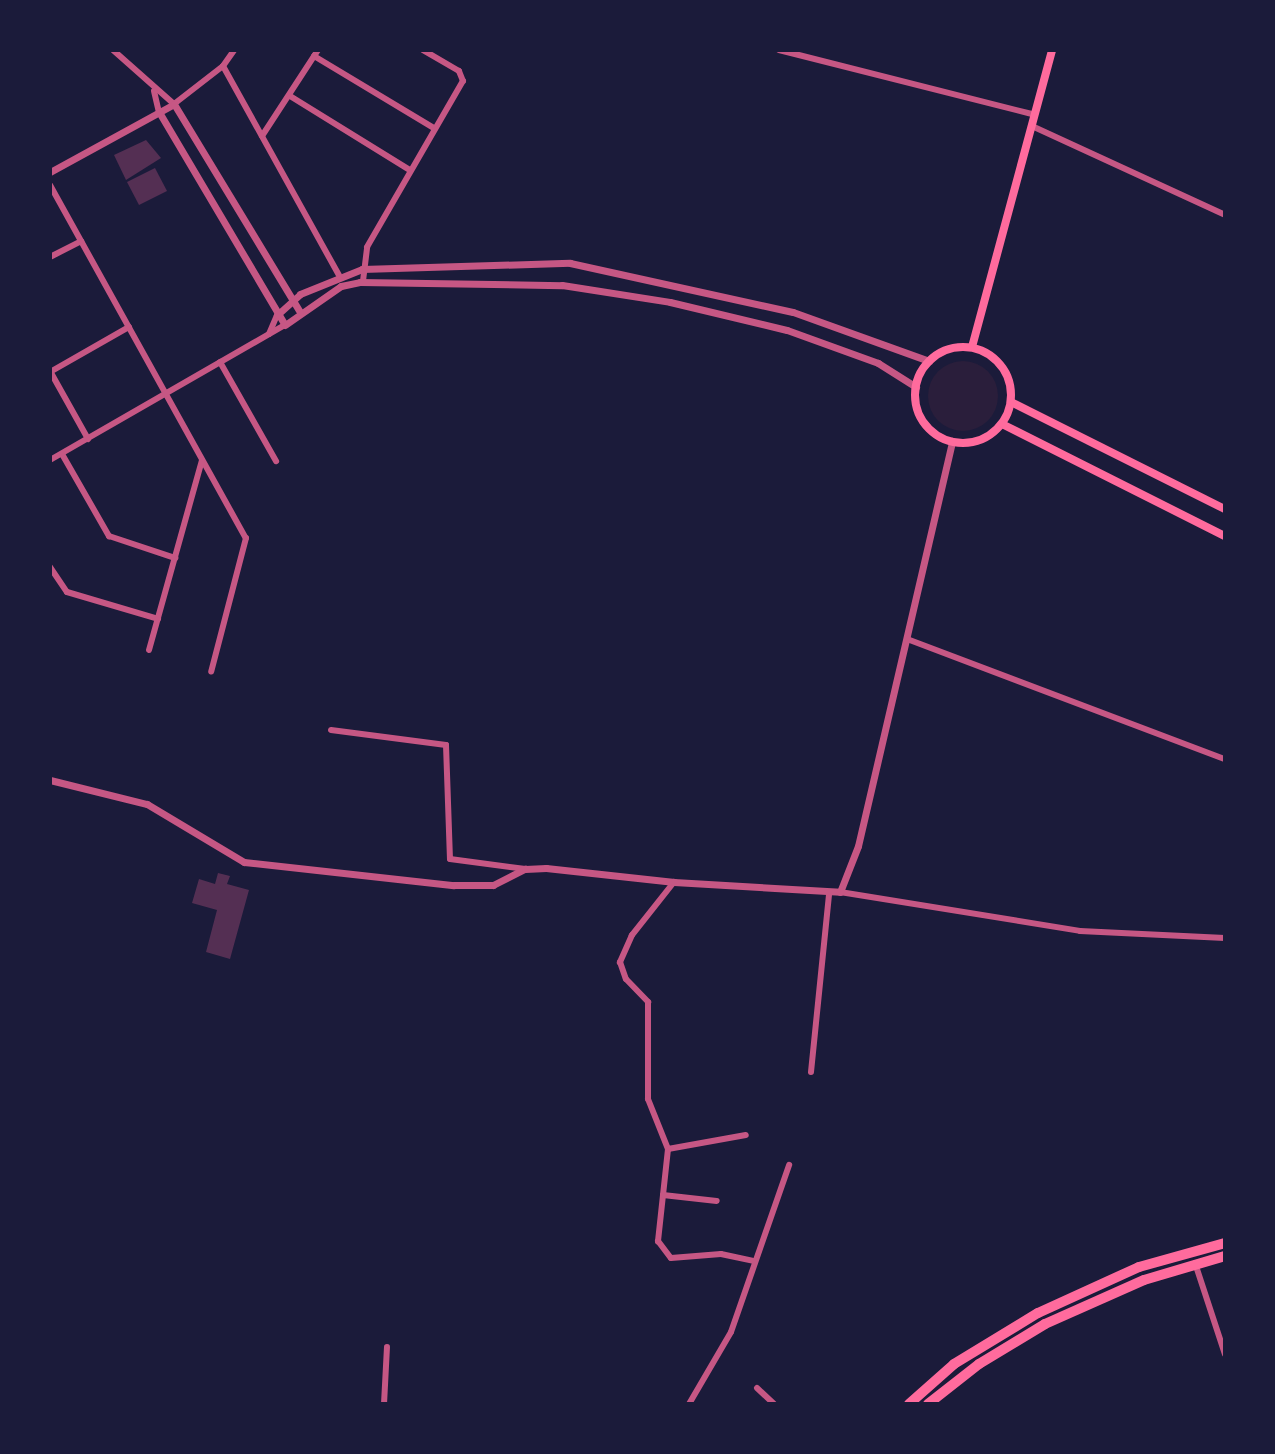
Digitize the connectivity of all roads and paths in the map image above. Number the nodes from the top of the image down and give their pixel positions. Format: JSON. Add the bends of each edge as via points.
{"nodes":[{"id":1,"x":113,"y":50,"type":"edge"},
{"id":2,"x":234,"y":50,"type":"edge"},
{"id":3,"x":423,"y":50,"type":"edge"},
{"id":4,"x":779,"y":50,"type":"edge"},
{"id":5,"x":1052,"y":50,"type":"edge"},
{"id":6,"x":316,"y":53,"type":"edge"},
{"id":7,"x":810,"y":54,"type":"edge"},
{"id":8,"x":223,"y":66,"type":"junction"},
{"id":9,"x":154,"y":91,"type":"junction"},
{"id":10,"x":290,"y":96,"type":"junction"},
{"id":11,"x":174,"y":104,"type":"junction"},
{"id":12,"x":159,"y":112,"type":"junction"},
{"id":13,"x":1036,"y":116,"type":"junction"},
{"id":14,"x":1034,"y":127,"type":"junction"},
{"id":15,"x":434,"y":128,"type":"junction"},
{"id":16,"x":262,"y":136,"type":"junction"},
{"id":17,"x":410,"y":170,"type":"junction"},
{"id":18,"x":50,"y":172,"type":"edge"},
{"id":19,"x":50,"y":185,"type":"edge"},
{"id":20,"x":234,"y":207,"type":"junction"},
{"id":21,"x":1225,"y":215,"type":"edge"},
{"id":22,"x":217,"y":218,"type":"junction"},
{"id":23,"x":81,"y":241,"type":"junction"},
{"id":24,"x":50,"y":257,"type":"edge"},
{"id":25,"x":365,"y":269,"type":"junction"},
{"id":26,"x":339,"y":275,"type":"junction"},
{"id":27,"x":365,"y":281,"type":"junction"},
{"id":28,"x":292,"y":300,"type":"junction"},
{"id":29,"x":300,"y":312,"type":"junction"},
{"id":30,"x":277,"y":315,"type":"junction"},
{"id":31,"x":285,"y":325,"type":"junction"},
{"id":32,"x":129,"y":327,"type":"junction"},
{"id":33,"x":269,"y":334,"type":"junction"},
{"id":34,"x":972,"y":347,"type":"junction"},
{"id":35,"x":929,"y":361,"type":"junction"},
{"id":36,"x":220,"y":362,"type":"junction"},
{"id":37,"x":50,"y":372,"type":"edge"},
{"id":38,"x":916,"y":387,"type":"junction"},
{"id":39,"x":166,"y":394,"type":"junction"},
{"id":40,"x":1011,"y":402,"type":"junction"},
{"id":41,"x":1002,"y":424,"type":"junction"},
{"id":42,"x":88,"y":439,"type":"junction"},
{"id":43,"x":952,"y":441,"type":"junction"},
{"id":44,"x":62,"y":454,"type":"junction"},
{"id":45,"x":50,"y":460,"type":"edge"},
{"id":46,"x":202,"y":460,"type":"junction"},
{"id":47,"x":276,"y":461,"type":"dead end"},
{"id":48,"x":1225,"y":509,"type":"edge"},
{"id":49,"x":1225,"y":536,"type":"edge"},
{"id":50,"x":175,"y":558,"type":"junction"},
{"id":51,"x":50,"y":567,"type":"edge"},
{"id":52,"x":158,"y":619,"type":"junction"},
{"id":53,"x":907,"y":639,"type":"junction"},
{"id":54,"x":149,"y":650,"type":"dead end"},
{"id":55,"x":211,"y":672,"type":"dead end"},
{"id":56,"x":331,"y":730,"type":"dead end"},
{"id":57,"x":1225,"y":759,"type":"edge"},
{"id":58,"x":50,"y":780,"type":"edge"},
{"id":59,"x":525,"y":869,"type":"junction"},
{"id":60,"x":674,"y":882,"type":"junction"},
{"id":61,"x":840,"y":892,"type":"junction"},
{"id":62,"x":829,"y":895,"type":"junction"},
{"id":63,"x":1225,"y":938,"type":"edge"},
{"id":64,"x":811,"y":1072,"type":"dead end"},
{"id":65,"x":746,"y":1135,"type":"dead end"},
{"id":66,"x":668,"y":1149,"type":"junction"},
{"id":67,"x":789,"y":1165,"type":"dead end"},
{"id":68,"x":663,"y":1195,"type":"junction"},
{"id":69,"x":717,"y":1201,"type":"dead end"},
{"id":70,"x":1225,"y":1243,"type":"edge"},
{"id":71,"x":1225,"y":1256,"type":"edge"},
{"id":72,"x":753,"y":1261,"type":"junction"},
{"id":73,"x":1195,"y":1263,"type":"junction"},
{"id":74,"x":387,"y":1347,"type":"dead end"},
{"id":75,"x":1225,"y":1354,"type":"edge"},
{"id":76,"x":757,"y":1388,"type":"dead end"},
{"id":77,"x":384,"y":1404,"type":"edge"},
{"id":78,"x":689,"y":1404,"type":"edge"},
{"id":79,"x":774,"y":1404,"type":"edge"},
{"id":80,"x":909,"y":1404,"type":"edge"},
{"id":81,"x":928,"y":1404,"type":"edge"}],
"edges":[{"from":1,"to":9,"type":"street"},
{"from":2,"to":8,"type":"street"},
{"from":3,"to":15,"type":"street","via":[[462,75]]},
{"from":4,"to":7,"type":"street"},
{"from":5,"to":13,"type":"main road"},
{"from":6,"to":10,"type":"street"},
{"from":6,"to":15,"type":"street"},
{"from":7,"to":13,"type":"street"},
{"from":8,"to":11,"type":"street"},
{"from":8,"to":16,"type":"street"},
{"from":9,"to":11,"type":"street"},
{"from":9,"to":12,"type":"street"},
{"from":10,"to":16,"type":"street"},
{"from":10,"to":17,"type":"street"},
{"from":11,"to":12,"type":"street"},
{"from":11,"to":20,"type":"street"},
{"from":12,"to":18,"type":"street"},
{"from":12,"to":22,"type":"street"},
{"from":13,"to":14,"type":"main road"},
{"from":14,"to":21,"type":"street"},
{"from":14,"to":34,"type":"main road"},
{"from":15,"to":17,"type":"street"},
{"from":16,"to":26,"type":"street"},
{"from":17,"to":25,"type":"street","via":[[367,247]]},
{"from":19,"to":23,"type":"street"},
{"from":20,"to":22,"type":"street"},
{"from":20,"to":28,"type":"street"},
{"from":22,"to":30,"type":"street"},
{"from":23,"to":24,"type":"street"},
{"from":23,"to":32,"type":"street"},
{"from":25,"to":26,"type":"street"},
{"from":25,"to":27,"type":"street"},
{"from":25,"to":35,"type":"street","via":[[570,263],[793,312]]},
{"from":26,"to":28,"type":"street"},
{"from":27,"to":29,"type":"street","via":[[345,284]]},
{"from":27,"to":38,"type":"street","via":[[562,285],[670,302],[828,343],[878,363]]},
{"from":28,"to":29,"type":"street"},
{"from":28,"to":30,"type":"street"},
{"from":29,"to":31,"type":"street"},
{"from":30,"to":31,"type":"street"},
{"from":30,"to":33,"type":"street"},
{"from":31,"to":33,"type":"street"},
{"from":32,"to":37,"type":"street"},
{"from":32,"to":39,"type":"street"},
{"from":33,"to":36,"type":"street"},
{"from":34,"to":35,"type":"main road","via":[[957,347]]},
{"from":34,"to":40,"type":"main road","via":[[998,362],[1011,387]]},
{"from":35,"to":38,"type":"main road"},
{"from":36,"to":39,"type":"street"},
{"from":36,"to":47,"type":"street"},
{"from":37,"to":42,"type":"street"},
{"from":38,"to":43,"type":"main road","via":[[920,415],[928,427]]},
{"from":39,"to":42,"type":"street"},
{"from":39,"to":46,"type":"street"},
{"from":40,"to":41,"type":"main road"},
{"from":40,"to":48,"type":"main road"},
{"from":41,"to":43,"type":"main road","via":[[977,441]]},
{"from":41,"to":49,"type":"main road"},
{"from":42,"to":44,"type":"street"},
{"from":43,"to":53,"type":"street"},
{"from":44,"to":45,"type":"street"},
{"from":44,"to":50,"type":"street","via":[[109,536]]},
{"from":46,"to":50,"type":"street"},
{"from":46,"to":55,"type":"street","via":[[246,538]]},
{"from":50,"to":52,"type":"street"},
{"from":51,"to":52,"type":"street","via":[[67,592]]},
{"from":52,"to":54,"type":"street"},
{"from":53,"to":57,"type":"street"},
{"from":53,"to":61,"type":"street","via":[[855,859]]},
{"from":56,"to":59,"type":"street","via":[[446,745],[450,859]]},
{"from":58,"to":59,"type":"street","via":[[147,804],[244,862],[454,885],[493,885]]},
{"from":59,"to":60,"type":"street"},
{"from":60,"to":62,"type":"street"},
{"from":60,"to":66,"type":"street","via":[[632,935],[620,962],[626,979],[648,1002],[648,1099]]},
{"from":61,"to":62,"type":"street"},
{"from":61,"to":63,"type":"street","via":[[1080,931]]},
{"from":62,"to":64,"type":"street"},
{"from":65,"to":66,"type":"street"},
{"from":66,"to":68,"type":"street"},
{"from":67,"to":72,"type":"street"},
{"from":68,"to":69,"type":"street"},
{"from":68,"to":72,"type":"street","via":[[658,1241],[664,1253],[671,1258],[721,1254]]},
{"from":70,"to":80,"type":"highway","via":[[1139,1267],[1065,1299],[978,1348]]},
{"from":71,"to":73,"type":"highway"},
{"from":72,"to":78,"type":"street","via":[[731,1332]]},
{"from":73,"to":75,"type":"street"},
{"from":73,"to":81,"type":"highway","via":[[1045,1324],[979,1364]]},
{"from":74,"to":77,"type":"street"},
{"from":76,"to":79,"type":"street"}]}
